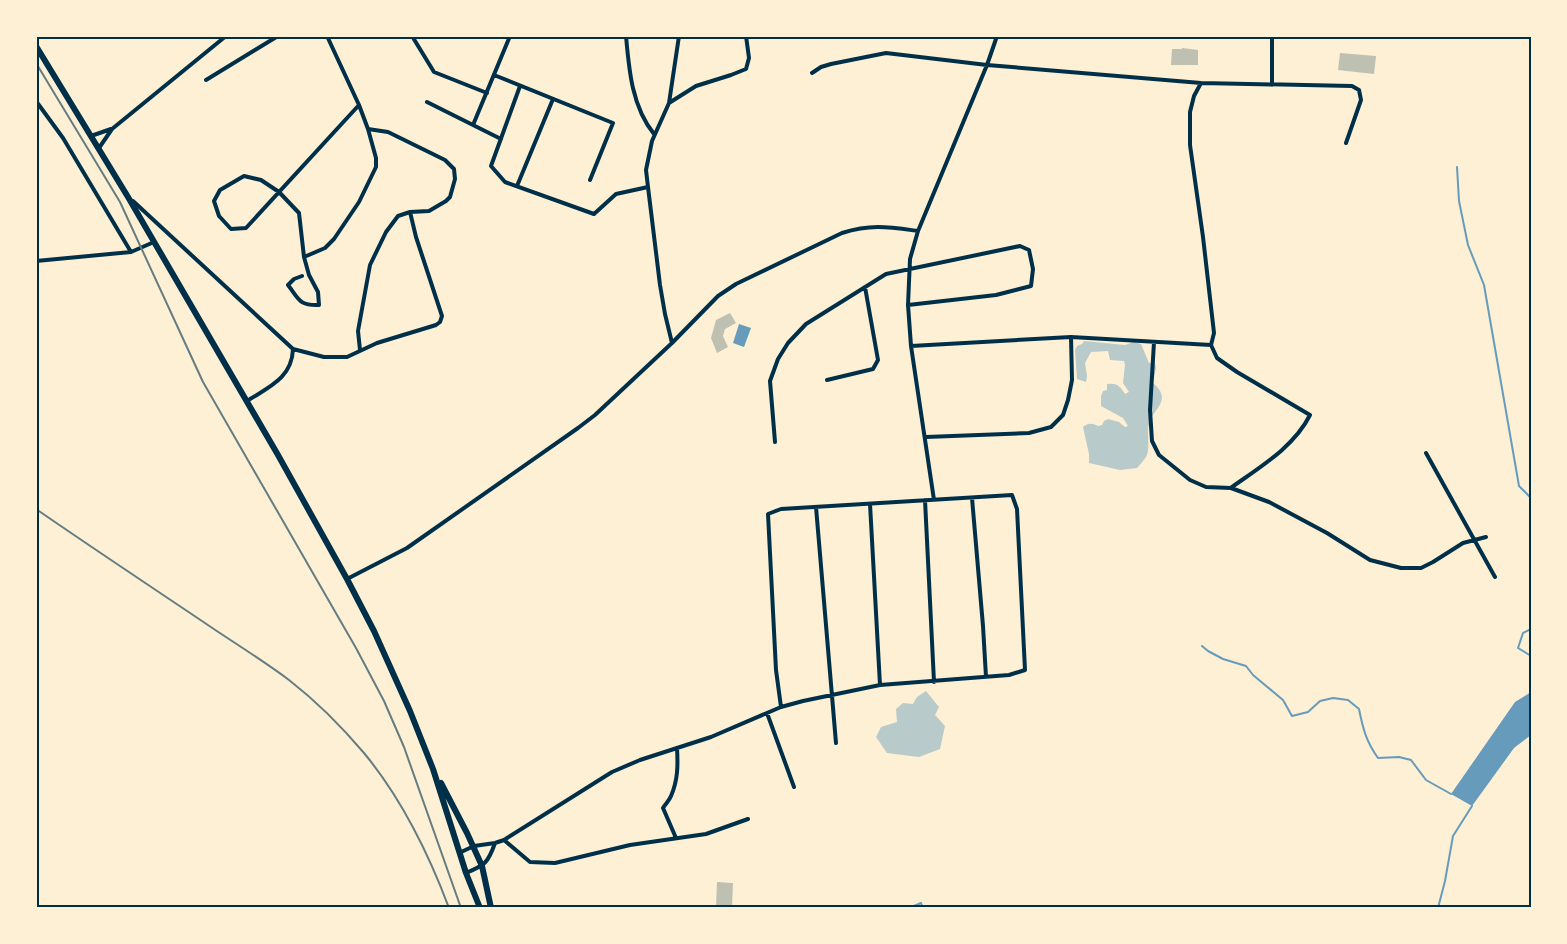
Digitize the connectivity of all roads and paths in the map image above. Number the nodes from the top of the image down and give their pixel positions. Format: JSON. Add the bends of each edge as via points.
{"nodes":[{"id":1,"x":226,"y":36,"type":"edge"},
{"id":2,"x":278,"y":36,"type":"edge"},
{"id":3,"x":327,"y":36,"type":"edge"},
{"id":4,"x":412,"y":36,"type":"edge"},
{"id":5,"x":510,"y":36,"type":"edge"},
{"id":6,"x":626,"y":36,"type":"edge"},
{"id":7,"x":679,"y":36,"type":"edge"},
{"id":8,"x":746,"y":36,"type":"edge"},
{"id":9,"x":998,"y":36,"type":"edge"},
{"id":10,"x":1272,"y":36,"type":"edge"},
{"id":11,"x":36,"y":46,"type":"edge"},
{"id":12,"x":987,"y":65,"type":"junction"},
{"id":13,"x":812,"y":73,"type":"dead end"},
{"id":14,"x":494,"y":75,"type":"junction"},
{"id":15,"x":206,"y":80,"type":"dead end"},
{"id":16,"x":1201,"y":83,"type":"junction"},
{"id":17,"x":1272,"y":85,"type":"junction"},
{"id":18,"x":520,"y":86,"type":"junction"},
{"id":19,"x":487,"y":93,"type":"junction"},
{"id":20,"x":553,"y":99,"type":"junction"},
{"id":21,"x":36,"y":101,"type":"edge"},
{"id":22,"x":427,"y":102,"type":"dead end"},
{"id":23,"x":669,"y":103,"type":"junction"},
{"id":24,"x":359,"y":105,"type":"junction"},
{"id":25,"x":473,"y":125,"type":"junction"},
{"id":26,"x":112,"y":129,"type":"junction"},
{"id":27,"x":368,"y":129,"type":"junction"},
{"id":28,"x":654,"y":135,"type":"junction"},
{"id":29,"x":91,"y":136,"type":"junction"},
{"id":30,"x":501,"y":139,"type":"junction"},
{"id":31,"x":1346,"y":143,"type":"dead end"},
{"id":32,"x":98,"y":148,"type":"junction"},
{"id":33,"x":590,"y":180,"type":"dead end"},
{"id":34,"x":517,"y":186,"type":"junction"},
{"id":35,"x":648,"y":188,"type":"junction"},
{"id":36,"x":279,"y":192,"type":"junction"},
{"id":37,"x":128,"y":197,"type":"junction"},
{"id":38,"x":410,"y":212,"type":"junction"},
{"id":39,"x":918,"y":231,"type":"junction"},
{"id":40,"x":154,"y":242,"type":"junction"},
{"id":41,"x":130,"y":252,"type":"junction"},
{"id":42,"x":304,"y":257,"type":"junction"},
{"id":43,"x":36,"y":261,"type":"edge"},
{"id":44,"x":909,"y":269,"type":"junction"},
{"id":45,"x":302,"y":276,"type":"dead end"},
{"id":46,"x":865,"y":288,"type":"junction"},
{"id":47,"x":908,"y":305,"type":"junction"},
{"id":48,"x":1071,"y":337,"type":"junction"},
{"id":49,"x":672,"y":342,"type":"junction"},
{"id":50,"x":1154,"y":342,"type":"junction"},
{"id":51,"x":1211,"y":345,"type":"junction"},
{"id":52,"x":911,"y":346,"type":"junction"},
{"id":53,"x":293,"y":349,"type":"junction"},
{"id":54,"x":360,"y":350,"type":"junction"},
{"id":55,"x":827,"y":380,"type":"dead end"},
{"id":56,"x":247,"y":401,"type":"junction"},
{"id":57,"x":926,"y":437,"type":"junction"},
{"id":58,"x":775,"y":442,"type":"dead end"},
{"id":59,"x":1426,"y":453,"type":"dead end"},
{"id":60,"x":1231,"y":488,"type":"junction"},
{"id":61,"x":972,"y":498,"type":"junction"},
{"id":62,"x":925,"y":500,"type":"junction"},
{"id":63,"x":934,"y":500,"type":"junction"},
{"id":64,"x":870,"y":504,"type":"junction"},
{"id":65,"x":816,"y":507,"type":"junction"},
{"id":66,"x":1486,"y":537,"type":"dead end"},
{"id":67,"x":1475,"y":540,"type":"junction"},
{"id":68,"x":1495,"y":577,"type":"dead end"},
{"id":69,"x":347,"y":579,"type":"junction"},
{"id":70,"x":986,"y":677,"type":"junction"},
{"id":71,"x":934,"y":682,"type":"junction"},
{"id":72,"x":880,"y":685,"type":"junction"},
{"id":73,"x":831,"y":695,"type":"junction"},
{"id":74,"x":781,"y":707,"type":"junction"},
{"id":75,"x":767,"y":713,"type":"junction"},
{"id":76,"x":836,"y":743,"type":"dead end"},
{"id":77,"x":677,"y":748,"type":"junction"},
{"id":78,"x":433,"y":769,"type":"junction"},
{"id":79,"x":794,"y":787,"type":"dead end"},
{"id":80,"x":748,"y":819,"type":"dead end"},
{"id":81,"x":676,"y":838,"type":"junction"},
{"id":82,"x":504,"y":840,"type":"junction"},
{"id":83,"x":495,"y":843,"type":"junction"},
{"id":84,"x":474,"y":846,"type":"junction"},
{"id":85,"x":459,"y":854,"type":"junction"},
{"id":86,"x":482,"y":866,"type":"junction"},
{"id":87,"x":466,"y":873,"type":"junction"},
{"id":88,"x":480,"y":908,"type":"edge"},
{"id":89,"x":491,"y":908,"type":"edge"}],
"edges":[{"from":1,"to":26,"type":"street"},
{"from":2,"to":15,"type":"street"},
{"from":3,"to":24,"type":"street"},
{"from":4,"to":19,"type":"street","via":[[434,72]]},
{"from":5,"to":14,"type":"street"},
{"from":6,"to":28,"type":"street","via":[[637,104]]},
{"from":7,"to":23,"type":"street"},
{"from":8,"to":23,"type":"street","via":[[746,69],[696,86]]},
{"from":9,"to":12,"type":"street"},
{"from":10,"to":17,"type":"street"},
{"from":11,"to":29,"type":"main road"},
{"from":12,"to":13,"type":"street","via":[[886,53],[831,64]]},
{"from":12,"to":16,"type":"street"},
{"from":12,"to":39,"type":"street"},
{"from":14,"to":18,"type":"street"},
{"from":14,"to":19,"type":"street"},
{"from":16,"to":17,"type":"street"},
{"from":16,"to":51,"type":"street","via":[[1190,112],[1190,145],[1214,333]]},
{"from":17,"to":31,"type":"street","via":[[1352,86],[1359,90],[1361,100]]},
{"from":18,"to":20,"type":"street"},
{"from":18,"to":30,"type":"street"},
{"from":19,"to":25,"type":"street"},
{"from":20,"to":33,"type":"street","via":[[613,123]]},
{"from":20,"to":34,"type":"street"},
{"from":21,"to":41,"type":"street","via":[[63,138]]},
{"from":22,"to":25,"type":"street"},
{"from":23,"to":28,"type":"street"},
{"from":24,"to":27,"type":"street"},
{"from":24,"to":36,"type":"street"},
{"from":25,"to":30,"type":"street"},
{"from":26,"to":29,"type":"street"},
{"from":26,"to":32,"type":"street"},
{"from":27,"to":38,"type":"street","via":[[388,132],[445,160],[454,169],[453,188],[446,201],[429,212]]},
{"from":27,"to":42,"type":"street","via":[[376,158],[374,174],[334,239],[325,248]]},
{"from":28,"to":35,"type":"street","via":[[646,170]]},
{"from":29,"to":32,"type":"main road"},
{"from":30,"to":34,"type":"street","via":[[491,166],[505,182]]},
{"from":32,"to":37,"type":"main road"},
{"from":34,"to":35,"type":"street","via":[[594,214],[616,194]]},
{"from":35,"to":49,"type":"street","via":[[660,285]]},
{"from":36,"to":36,"type":"street","via":[[261,180],[244,176],[220,190],[214,201],[219,216],[231,229],[246,228]]},
{"from":36,"to":42,"type":"street","via":[[299,213]]},
{"from":37,"to":40,"type":"main road"},
{"from":37,"to":53,"type":"street"},
{"from":38,"to":54,"type":"street","via":[[398,216],[370,265],[358,331]]},
{"from":38,"to":54,"type":"street","via":[[442,318],[436,325]]},
{"from":39,"to":44,"type":"street"},
{"from":39,"to":49,"type":"street","via":[[875,226],[842,233],[736,284],[718,296]]},
{"from":40,"to":41,"type":"street"},
{"from":40,"to":56,"type":"main road"},
{"from":41,"to":43,"type":"street"},
{"from":42,"to":45,"type":"street","via":[[319,305],[303,303],[288,285]]},
{"from":44,"to":46,"type":"street","via":[[886,274]]},
{"from":44,"to":47,"type":"street"},
{"from":44,"to":47,"type":"street","via":[[1020,246],[1029,250],[1033,269],[1030,286],[996,295]]},
{"from":46,"to":55,"type":"street","via":[[878,360],[873,369]]},
{"from":46,"to":58,"type":"street","via":[[806,324],[778,359],[770,381]]},
{"from":47,"to":52,"type":"street"},
{"from":48,"to":50,"type":"street"},
{"from":48,"to":52,"type":"street"},
{"from":48,"to":57,"type":"street","via":[[1072,380],[1068,400],[1063,415],[1051,427],[1029,433]]},
{"from":49,"to":69,"type":"street","via":[[578,428],[407,548]]},
{"from":50,"to":51,"type":"street"},
{"from":50,"to":60,"type":"street","via":[[1150,410],[1152,441],[1159,455],[1206,488]]},
{"from":51,"to":60,"type":"street","via":[[1217,358],[1237,372],[1311,415],[1293,440]]},
{"from":52,"to":57,"type":"street"},
{"from":53,"to":54,"type":"street","via":[[324,357],[347,357]]},
{"from":53,"to":56,"type":"street","via":[[291,366],[281,379]]},
{"from":56,"to":69,"type":"main road"},
{"from":57,"to":63,"type":"street"},
{"from":59,"to":67,"type":"street"},
{"from":60,"to":67,"type":"street","via":[[1269,502],[1370,560],[1401,568],[1420,568]]},
{"from":61,"to":63,"type":"street"},
{"from":61,"to":70,"type":"street"},
{"from":61,"to":70,"type":"street","via":[[1012,495],[1017,509],[1025,670]]},
{"from":62,"to":63,"type":"street"},
{"from":62,"to":64,"type":"street"},
{"from":62,"to":71,"type":"street"},
{"from":64,"to":65,"type":"street"},
{"from":64,"to":72,"type":"street"},
{"from":65,"to":73,"type":"street"},
{"from":65,"to":74,"type":"street","via":[[768,514]]},
{"from":66,"to":67,"type":"street"},
{"from":67,"to":68,"type":"street"},
{"from":69,"to":78,"type":"main road","via":[[397,681]]},
{"from":70,"to":71,"type":"street"},
{"from":71,"to":72,"type":"street"},
{"from":72,"to":73,"type":"street"},
{"from":73,"to":74,"type":"street"},
{"from":73,"to":76,"type":"street"},
{"from":74,"to":75,"type":"street"},
{"from":75,"to":77,"type":"street"},
{"from":75,"to":79,"type":"street"},
{"from":77,"to":81,"type":"street","via":[[675,782],[663,808]]},
{"from":77,"to":82,"type":"street","via":[[612,772]]},
{"from":78,"to":84,"type":"main road"},
{"from":78,"to":85,"type":"main road"},
{"from":80,"to":81,"type":"street","via":[[706,834]]},
{"from":81,"to":82,"type":"street","via":[[555,863],[530,862]]},
{"from":82,"to":83,"type":"street"},
{"from":83,"to":84,"type":"street"},
{"from":83,"to":86,"type":"street"},
{"from":84,"to":85,"type":"street"},
{"from":84,"to":86,"type":"main road"},
{"from":85,"to":87,"type":"main road"},
{"from":86,"to":87,"type":"street"},
{"from":86,"to":89,"type":"main road"},
{"from":87,"to":88,"type":"main road"}]}
